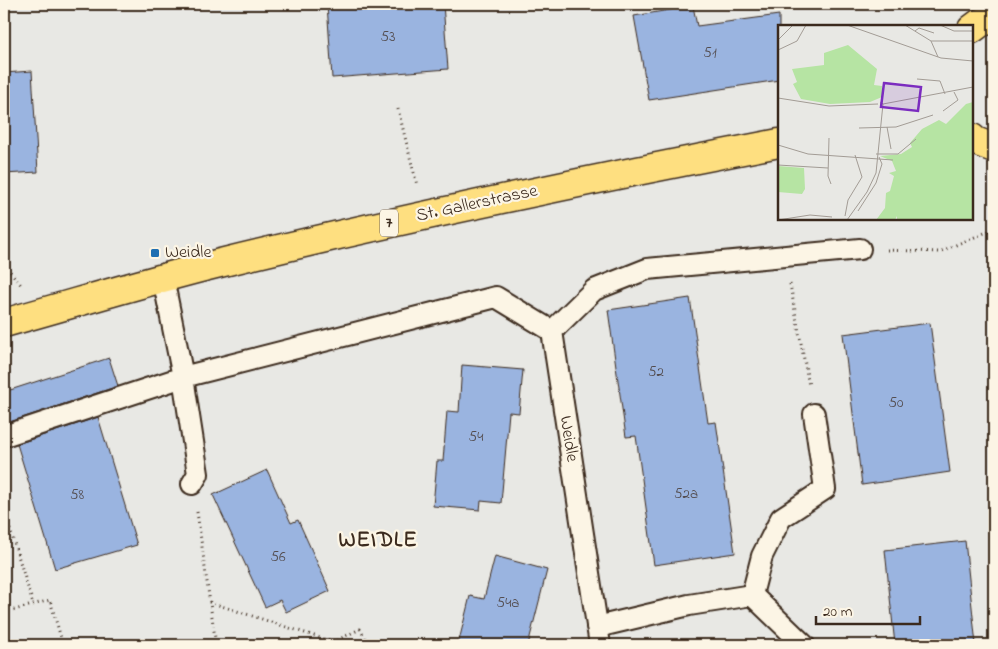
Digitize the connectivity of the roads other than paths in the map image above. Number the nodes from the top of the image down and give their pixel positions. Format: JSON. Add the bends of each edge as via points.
{"nodes":[{"id":1,"x":994,"y":18,"type":"edge"},
{"id":2,"x":973,"y":28,"type":"edge"},
{"id":3,"x":973,"y":139,"type":"edge"},
{"id":4,"x":778,"y":143,"type":"edge"},
{"id":5,"x":994,"y":148,"type":"edge"},
{"id":6,"x":860,"y":249,"type":"road end"},
{"id":7,"x":163,"y":278,"type":"junction"},
{"id":8,"x":4,"y":323,"type":"edge"},
{"id":9,"x":552,"y":331,"type":"junction"},
{"id":10,"x":183,"y":377,"type":"junction"},
{"id":11,"x":814,"y":414,"type":"road end"},
{"id":12,"x":4,"y":436,"type":"edge"},
{"id":13,"x":192,"y":484,"type":"road end"},
{"id":14,"x":752,"y":594,"type":"junction"},
{"id":15,"x":598,"y":636,"type":"edge"},
{"id":16,"x":804,"y":645,"type":"edge"}],
"edges":[{"from":1,"to":2,"type":"main road"},
{"from":3,"to":5,"type":"main road"},
{"from":4,"to":7,"type":"main road","name":"St. Gallerstrasse","number":"7","via":[[396,222]]},
{"from":6,"to":9,"type":"lane","via":[[647,269],[594,290]]},
{"from":7,"to":8,"type":"main road","name":"St. Gallerstrasse","number":"7"},
{"from":7,"to":10,"type":"lane"},
{"from":9,"to":10,"type":"lane","via":[[496,297]]},
{"from":9,"to":15,"type":"lane","name":"Weidle"},
{"from":10,"to":12,"type":"lane"},
{"from":10,"to":13,"type":"lane","via":[[198,474]]},
{"from":11,"to":14,"type":"lane","via":[[825,488],[781,518],[762,556]]},
{"from":14,"to":15,"type":"lane","via":[[689,605]]},
{"from":14,"to":16,"type":"lane"}]}
